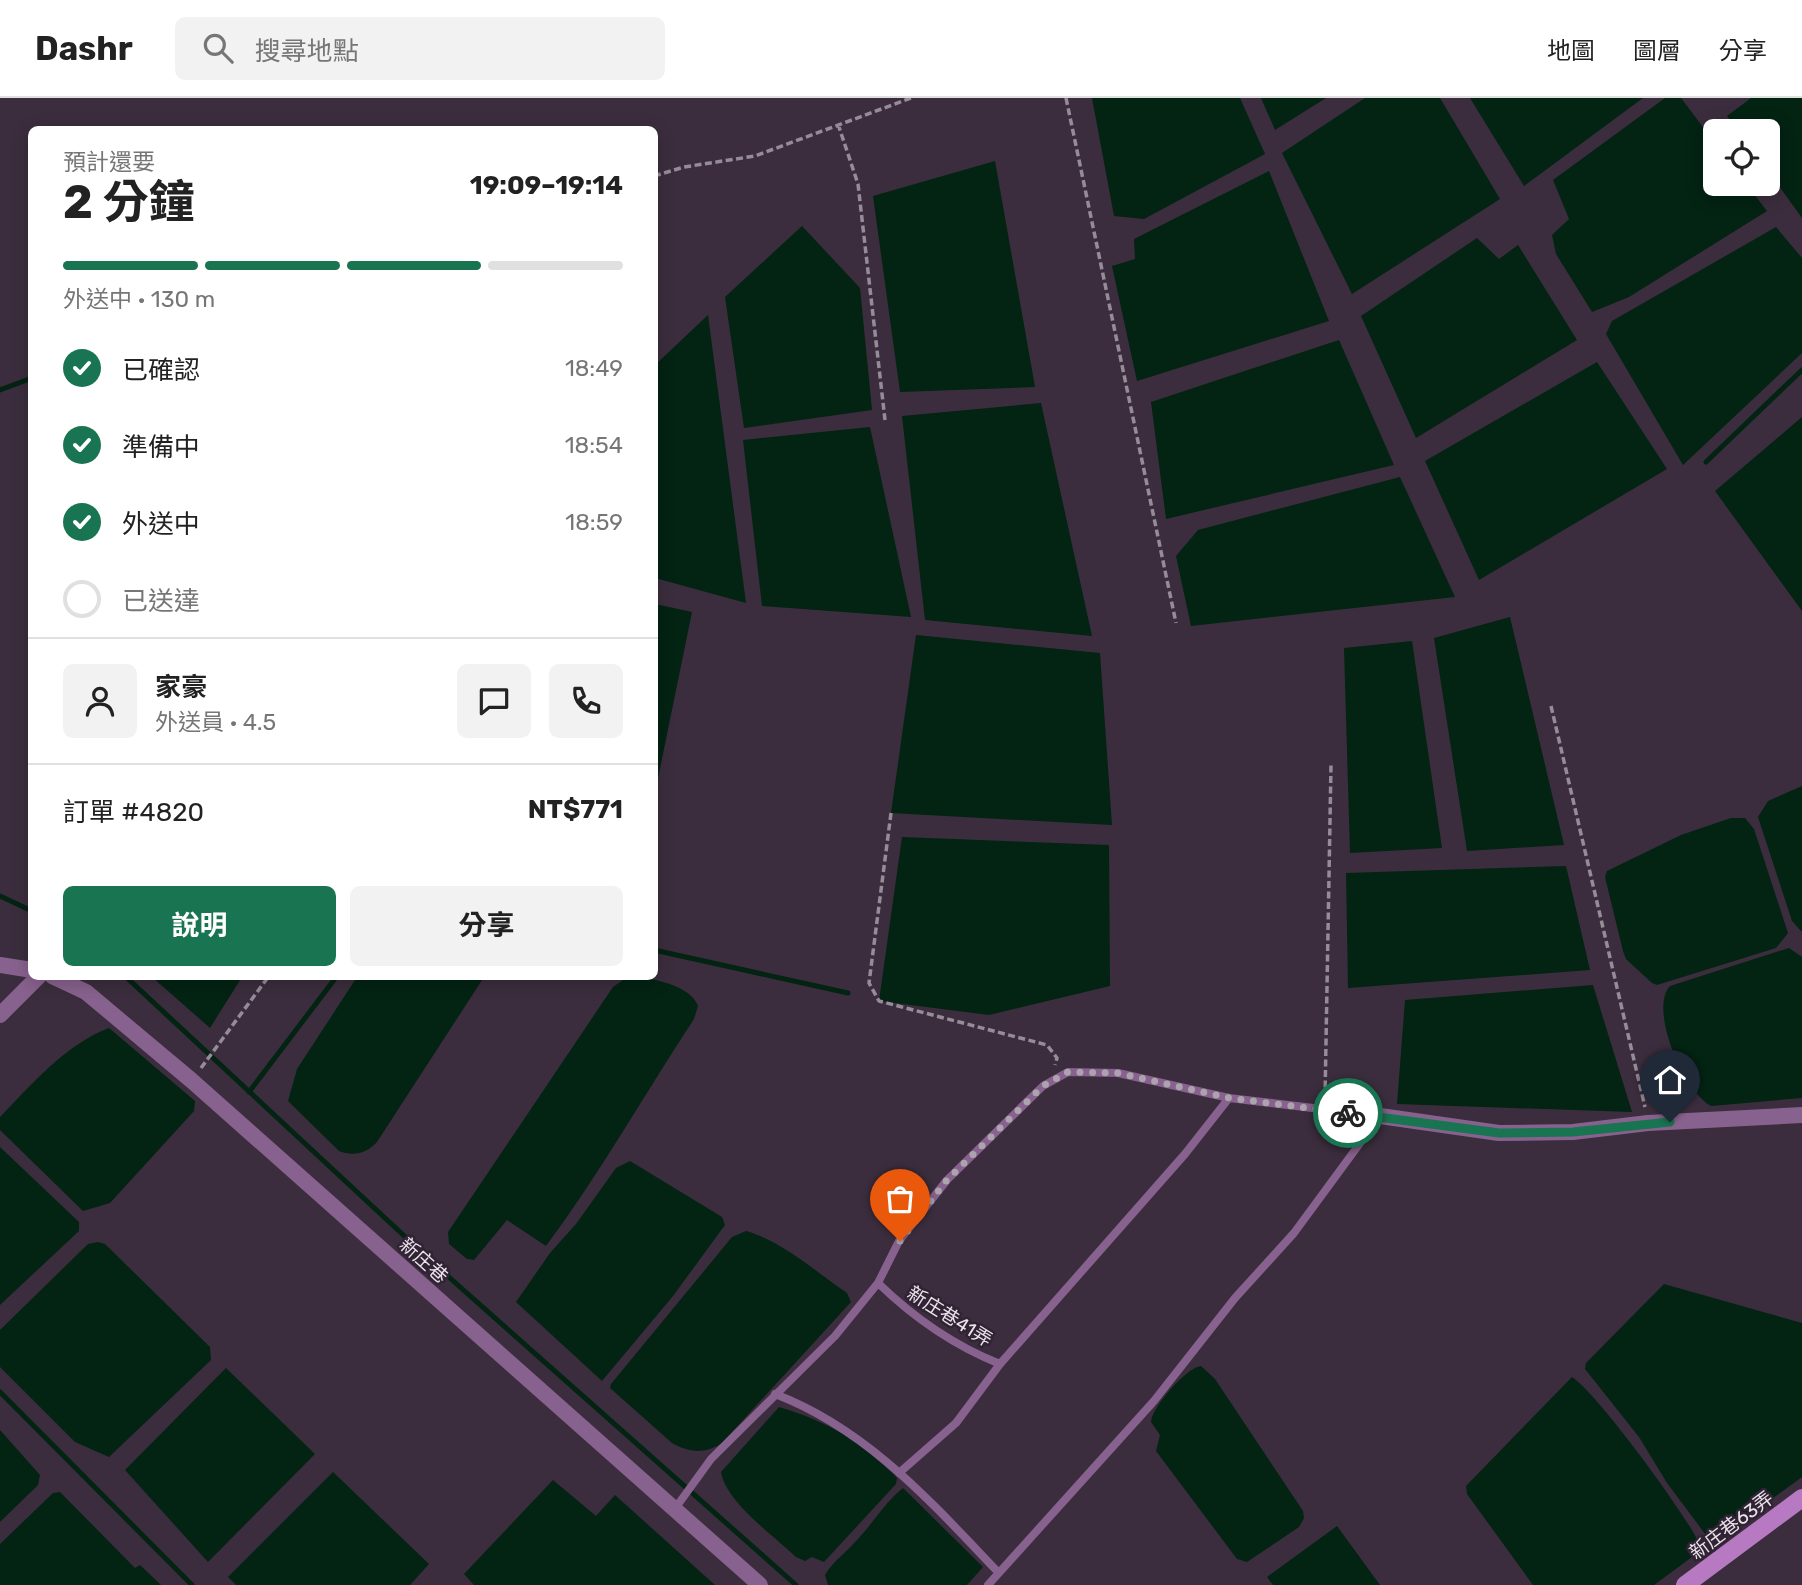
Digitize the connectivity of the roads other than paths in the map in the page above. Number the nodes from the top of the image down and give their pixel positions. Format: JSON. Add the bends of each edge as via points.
{"nodes":[{"id":1,"x":0,"y":965,"type":"edge"},
{"id":2,"x":28,"y":969,"type":"edge"},
{"id":3,"x":35,"y":980,"type":"edge"},
{"id":4,"x":60,"y":980,"type":"edge"},
{"id":5,"x":0,"y":1015,"type":"edge"},
{"id":6,"x":1229,"y":1098,"type":"junction"},
{"id":7,"x":1802,"y":1115,"type":"edge"},
{"id":8,"x":1380,"y":1116,"type":"junction"},
{"id":9,"x":878,"y":1283,"type":"junction"},
{"id":10,"x":1000,"y":1364,"type":"junction"},
{"id":11,"x":775,"y":1394,"type":"junction"},
{"id":12,"x":899,"y":1473,"type":"junction"},
{"id":13,"x":1802,"y":1498,"type":"edge"},
{"id":14,"x":674,"y":1511,"type":"junction"},
{"id":15,"x":998,"y":1573,"type":"junction"},
{"id":16,"x":760,"y":1585,"type":"edge"},
{"id":17,"x":988,"y":1585,"type":"edge"},
{"id":18,"x":1685,"y":1585,"type":"edge"}],
"edges":[{"from":1,"to":2,"type":"street"},
{"from":3,"to":5,"type":"street"},
{"from":4,"to":14,"type":"street","name":"新庄巷","via":[[86,992],[191,1080]]},
{"from":6,"to":8,"type":"lane"},
{"from":6,"to":9,"type":"lane","via":[[1118,1073],[1068,1072],[1043,1086],[947,1180],[900,1241]]},
{"from":6,"to":10,"type":"lane","name":"新庄巷41弄"},
{"from":7,"to":8,"type":"street","via":[[1499,1133]]},
{"from":8,"to":15,"type":"lane","via":[[1294,1233],[1235,1298],[1154,1401]]},
{"from":9,"to":10,"type":"lane","name":"新庄巷41弄","via":[[901,1306],[972,1353]]},
{"from":9,"to":11,"type":"lane","via":[[835,1336]]},
{"from":10,"to":12,"type":"lane","name":"新庄巷41弄","via":[[956,1423]]},
{"from":11,"to":12,"type":"lane","via":[[839,1424]]},
{"from":11,"to":14,"type":"lane","via":[[711,1460]]},
{"from":12,"to":15,"type":"lane"},
{"from":13,"to":18,"type":"street","name":"新庄巷63弄"},
{"from":14,"to":16,"type":"street","name":"新庄巷"},
{"from":15,"to":17,"type":"lane"}]}
